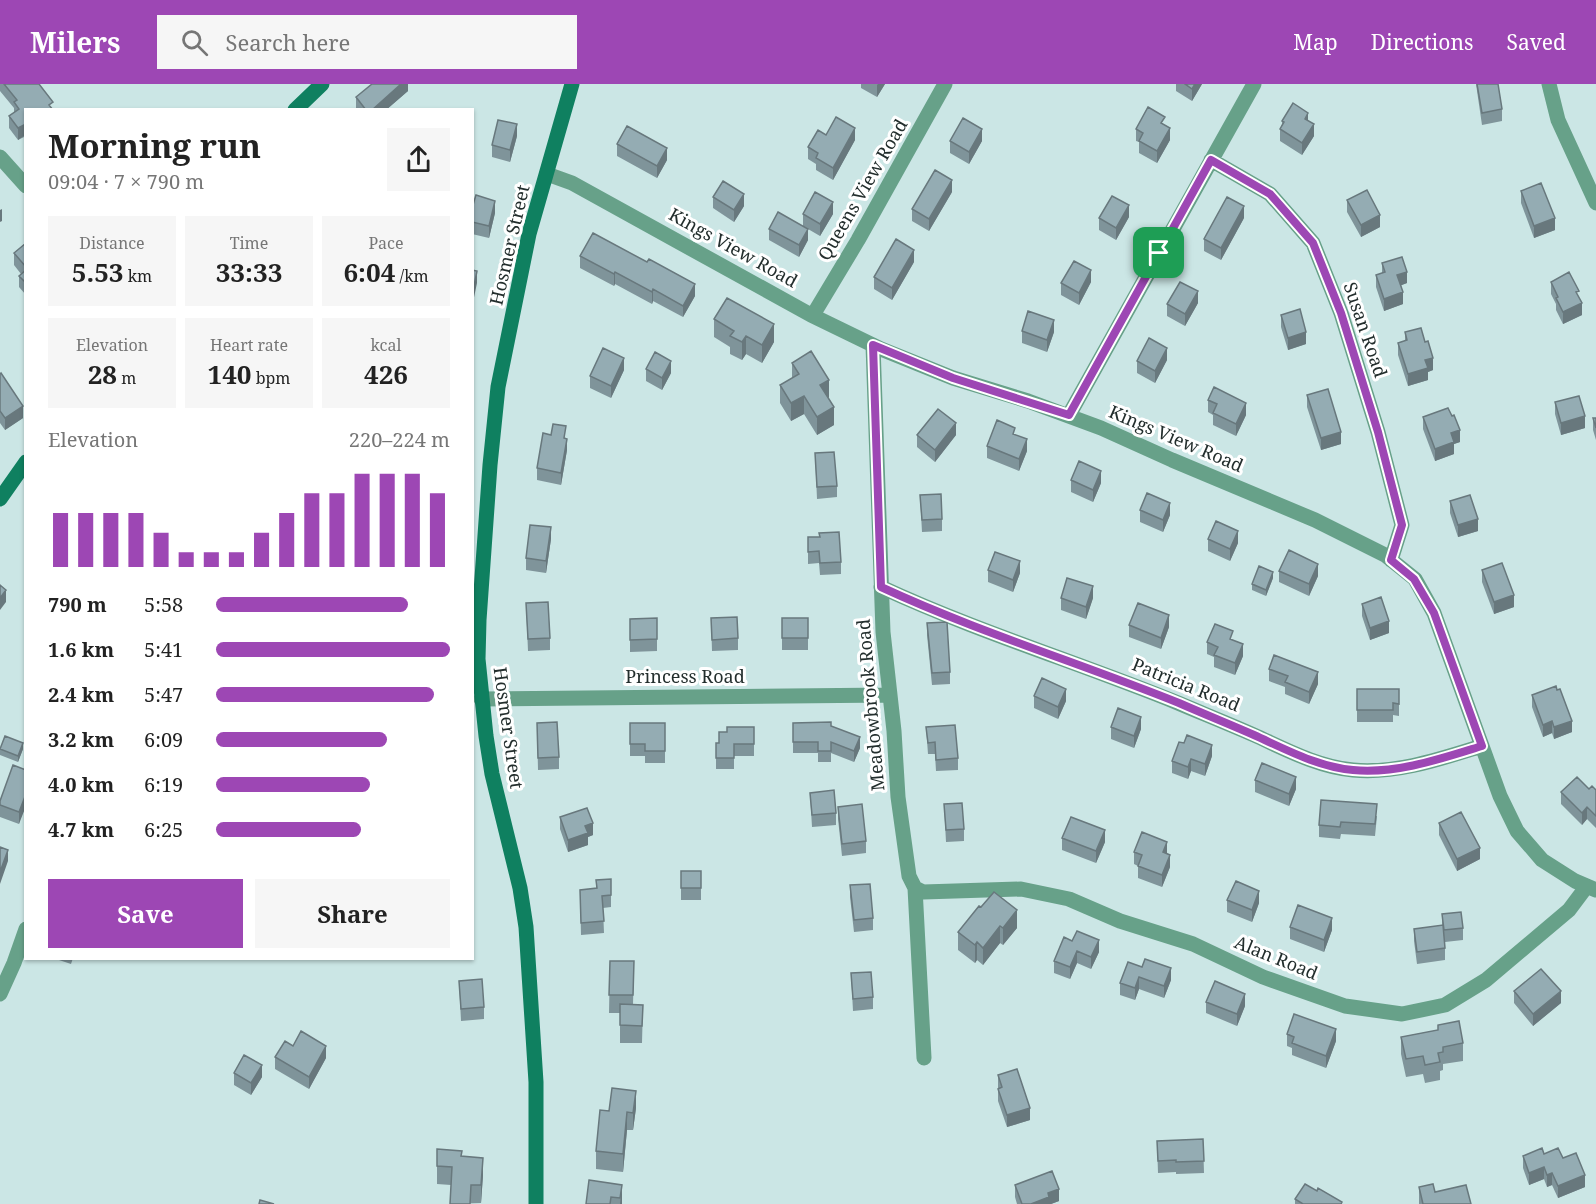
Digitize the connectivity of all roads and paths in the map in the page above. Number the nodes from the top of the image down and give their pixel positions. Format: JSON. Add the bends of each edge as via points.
{"nodes":[{"id":1,"x":572,"y":84,"type":"edge"},
{"id":2,"x":945,"y":84,"type":"edge"},
{"id":3,"x":1254,"y":84,"type":"edge"},
{"id":4,"x":1549,"y":84,"type":"edge"},
{"id":5,"x":313,"y":87,"type":"edge"},
{"id":6,"x":297,"y":108,"type":"edge"},
{"id":7,"x":0,"y":158,"type":"edge"},
{"id":8,"x":1211,"y":160,"type":"junction"},
{"id":9,"x":547,"y":174,"type":"junction"},
{"id":10,"x":24,"y":184,"type":"edge"},
{"id":11,"x":1596,"y":203,"type":"edge"},
{"id":12,"x":813,"y":315,"type":"junction"},
{"id":13,"x":873,"y":345,"type":"junction"},
{"id":14,"x":1069,"y":415,"type":"junction"},
{"id":15,"x":24,"y":465,"type":"edge"},
{"id":16,"x":1,"y":495,"type":"edge"},
{"id":17,"x":1391,"y":560,"type":"junction"},
{"id":18,"x":881,"y":587,"type":"junction"},
{"id":19,"x":890,"y":695,"type":"junction"},
{"id":20,"x":481,"y":699,"type":"junction"},
{"id":21,"x":1482,"y":746,"type":"junction"},
{"id":22,"x":915,"y":888,"type":"junction"},
{"id":23,"x":1591,"y":888,"type":"edge"},
{"id":24,"x":24,"y":935,"type":"edge"},
{"id":25,"x":0,"y":994,"type":"edge"},
{"id":26,"x":924,"y":1059,"type":"dead end"},
{"id":27,"x":536,"y":1204,"type":"edge"}],
"edges":[{"from":1,"to":9,"type":"street","name":"Hosmer Street"},
{"from":2,"to":12,"type":"street","name":"Queens View Road"},
{"from":3,"to":8,"type":"street"},
{"from":4,"to":11,"type":"street","via":[[1558,120]]},
{"from":5,"to":6,"type":"street"},
{"from":7,"to":10,"type":"street"},
{"from":8,"to":14,"type":"street"},
{"from":8,"to":17,"type":"street","name":"Susan Road","via":[[1270,194],[1313,243],[1341,313],[1402,525]]},
{"from":9,"to":12,"type":"street","name":"Kings View Road","via":[[581,187]]},
{"from":9,"to":20,"type":"street","name":"Hosmer Street","via":[[520,273],[495,416],[479,620]]},
{"from":12,"to":13,"type":"street","name":"Kings View Road"},
{"from":13,"to":14,"type":"street","name":"Kings View Road","via":[[953,378]]},
{"from":13,"to":18,"type":"street","name":"Meadowbrook Road"},
{"from":14,"to":17,"type":"street","name":"Kings View Road","via":[[1316,520]]},
{"from":15,"to":16,"type":"street"},
{"from":17,"to":21,"type":"street","name":"Kings View Road","via":[[1414,579],[1434,613]]},
{"from":18,"to":19,"type":"street","name":"Meadowbrook Road"},
{"from":18,"to":21,"type":"street","name":"Patricia Road","via":[[996,635],[1124,681],[1313,761],[1352,770],[1394,769]]},
{"from":19,"to":20,"type":"street","name":"Princess Road"},
{"from":19,"to":22,"type":"street","name":"Meadowbrook Road","via":[[898,797],[909,876]]},
{"from":20,"to":27,"type":"street","name":"Hosmer Street","via":[[492,774],[526,927],[536,1072]]},
{"from":21,"to":23,"type":"street","name":"Kings View Road","via":[[1517,831],[1542,860]]},
{"from":22,"to":23,"type":"street","name":"Alan Road","via":[[923,892],[1021,889],[1069,899],[1345,1006],[1402,1014],[1445,1005],[1486,980]]},
{"from":22,"to":26,"type":"street","name":"Meadowbrook Road"},
{"from":24,"to":25,"type":"street"}]}
